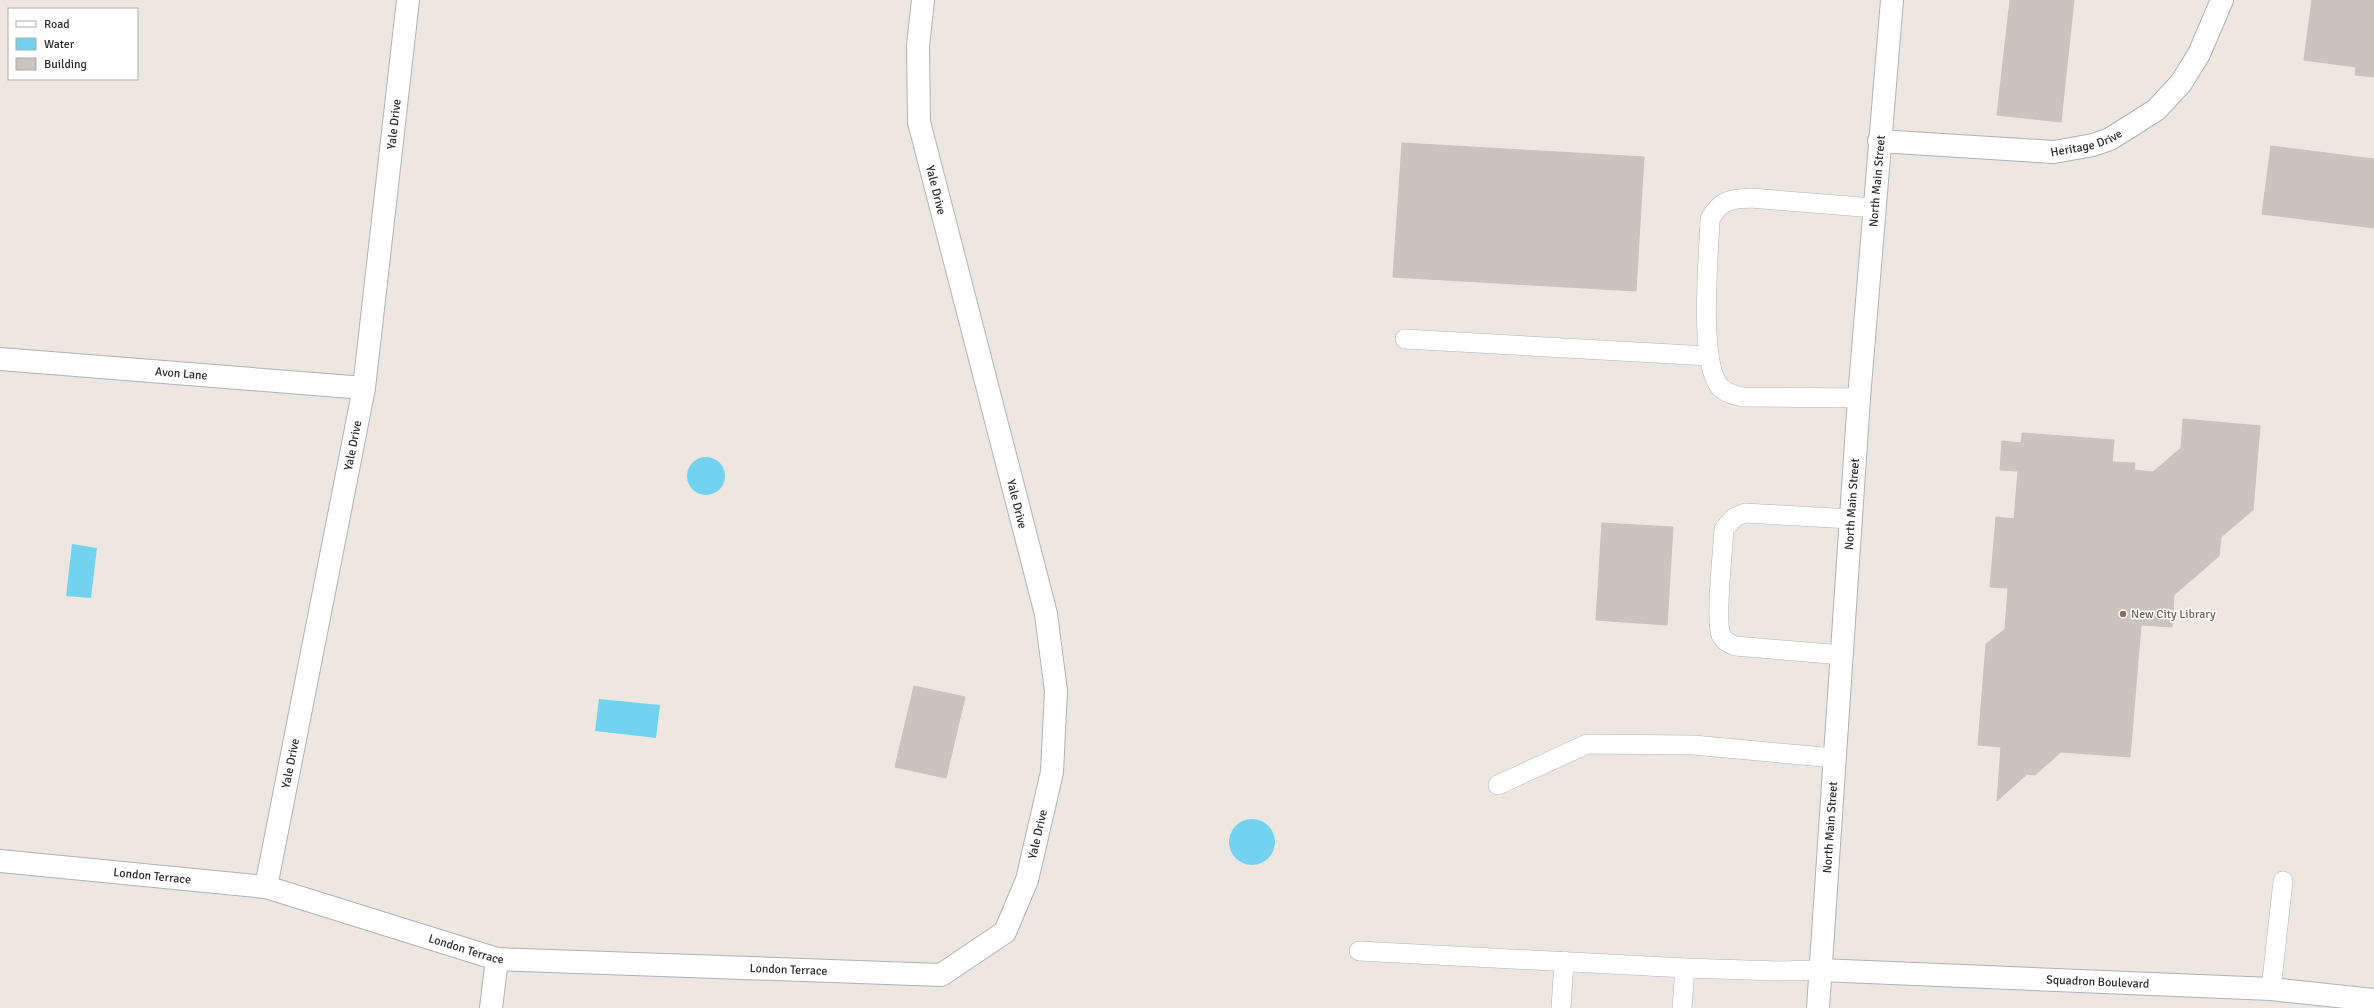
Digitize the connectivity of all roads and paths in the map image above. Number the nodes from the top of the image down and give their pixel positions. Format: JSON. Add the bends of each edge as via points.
{"nodes":[{"id":1,"x":408,"y":0,"type":"edge"},
{"id":2,"x":923,"y":0,"type":"edge"},
{"id":3,"x":1892,"y":0,"type":"edge"},
{"id":4,"x":2222,"y":0,"type":"edge"},
{"id":5,"x":1879,"y":141,"type":"junction"},
{"id":6,"x":1874,"y":208,"type":"junction"},
{"id":7,"x":1405,"y":339,"type":"dead end"},
{"id":8,"x":1709,"y":356,"type":"junction"},
{"id":9,"x":0,"y":359,"type":"edge"},
{"id":10,"x":364,"y":388,"type":"junction"},
{"id":11,"x":1860,"y":398,"type":"junction"},
{"id":12,"x":1851,"y":519,"type":"junction"},
{"id":13,"x":1842,"y":655,"type":"junction"},
{"id":14,"x":1834,"y":758,"type":"junction"},
{"id":15,"x":1498,"y":785,"type":"dead end"},
{"id":16,"x":0,"y":862,"type":"edge"},
{"id":17,"x":2284,"y":881,"type":"dead end"},
{"id":18,"x":266,"y":887,"type":"junction"},
{"id":19,"x":1359,"y":951,"type":"dead end"},
{"id":20,"x":497,"y":959,"type":"junction"},
{"id":21,"x":1564,"y":961,"type":"junction"},
{"id":22,"x":1685,"y":968,"type":"junction"},
{"id":23,"x":1820,"y":970,"type":"junction"},
{"id":24,"x":941,"y":975,"type":"joint"},
{"id":25,"x":2271,"y":988,"type":"junction"},
{"id":26,"x":2361,"y":1002,"type":"edge"},
{"id":27,"x":491,"y":1008,"type":"edge"},
{"id":28,"x":1561,"y":1008,"type":"edge"},
{"id":29,"x":1682,"y":1008,"type":"edge"},
{"id":30,"x":1818,"y":1008,"type":"edge"}],
"edges":[{"from":1,"to":10,"type":"street","name":"Yale Drive"},
{"from":2,"to":24,"type":"street","name":"Yale Drive","via":[[918,46],[919,122],[1046,614],[1056,692],[1052,772],[1027,880],[1005,932]]},
{"from":3,"to":5,"type":"street","name":"North Main Street"},
{"from":4,"to":5,"type":"street","name":"Heritage Drive","via":[[2199,54],[2174,92],[2151,114],[2110,139],[2073,150],[2040,152]]},
{"from":5,"to":6,"type":"street","name":"North Main Street"},
{"from":6,"to":8,"type":"lane","via":[[1752,198],[1734,199],[1718,205],[1710,219],[1707,346]]},
{"from":6,"to":11,"type":"street","name":"North Main Street"},
{"from":7,"to":8,"type":"lane"},
{"from":8,"to":11,"type":"lane","via":[[1710,368],[1720,386],[1728,393],[1742,398]]},
{"from":9,"to":10,"type":"street","name":"Avon Lane"},
{"from":10,"to":18,"type":"street","name":"Yale Drive"},
{"from":11,"to":12,"type":"street","name":"North Main Street"},
{"from":12,"to":13,"type":"street","name":"North Main Street"},
{"from":12,"to":13,"type":"lane","via":[[1745,513],[1735,517],[1724,528],[1719,607],[1721,634],[1727,642],[1735,646]]},
{"from":13,"to":14,"type":"street","name":"North Main Street"},
{"from":14,"to":15,"type":"lane","via":[[1693,746],[1588,744]]},
{"from":14,"to":23,"type":"street","name":"North Main Street"},
{"from":16,"to":18,"type":"street","name":"London Terrace"},
{"from":17,"to":25,"type":"lane"},
{"from":18,"to":20,"type":"street","name":"London Terrace"},
{"from":19,"to":21,"type":"lane"},
{"from":20,"to":24,"type":"street","name":"London Terrace"},
{"from":20,"to":27,"type":"street"},
{"from":21,"to":22,"type":"lane"},
{"from":21,"to":28,"type":"lane"},
{"from":22,"to":23,"type":"lane"},
{"from":22,"to":29,"type":"lane"},
{"from":23,"to":25,"type":"street","name":"Squadron Boulevard"},
{"from":23,"to":30,"type":"street","name":"North Main Street"},
{"from":25,"to":26,"type":"street","name":"Squadron Boulevard"}]}
